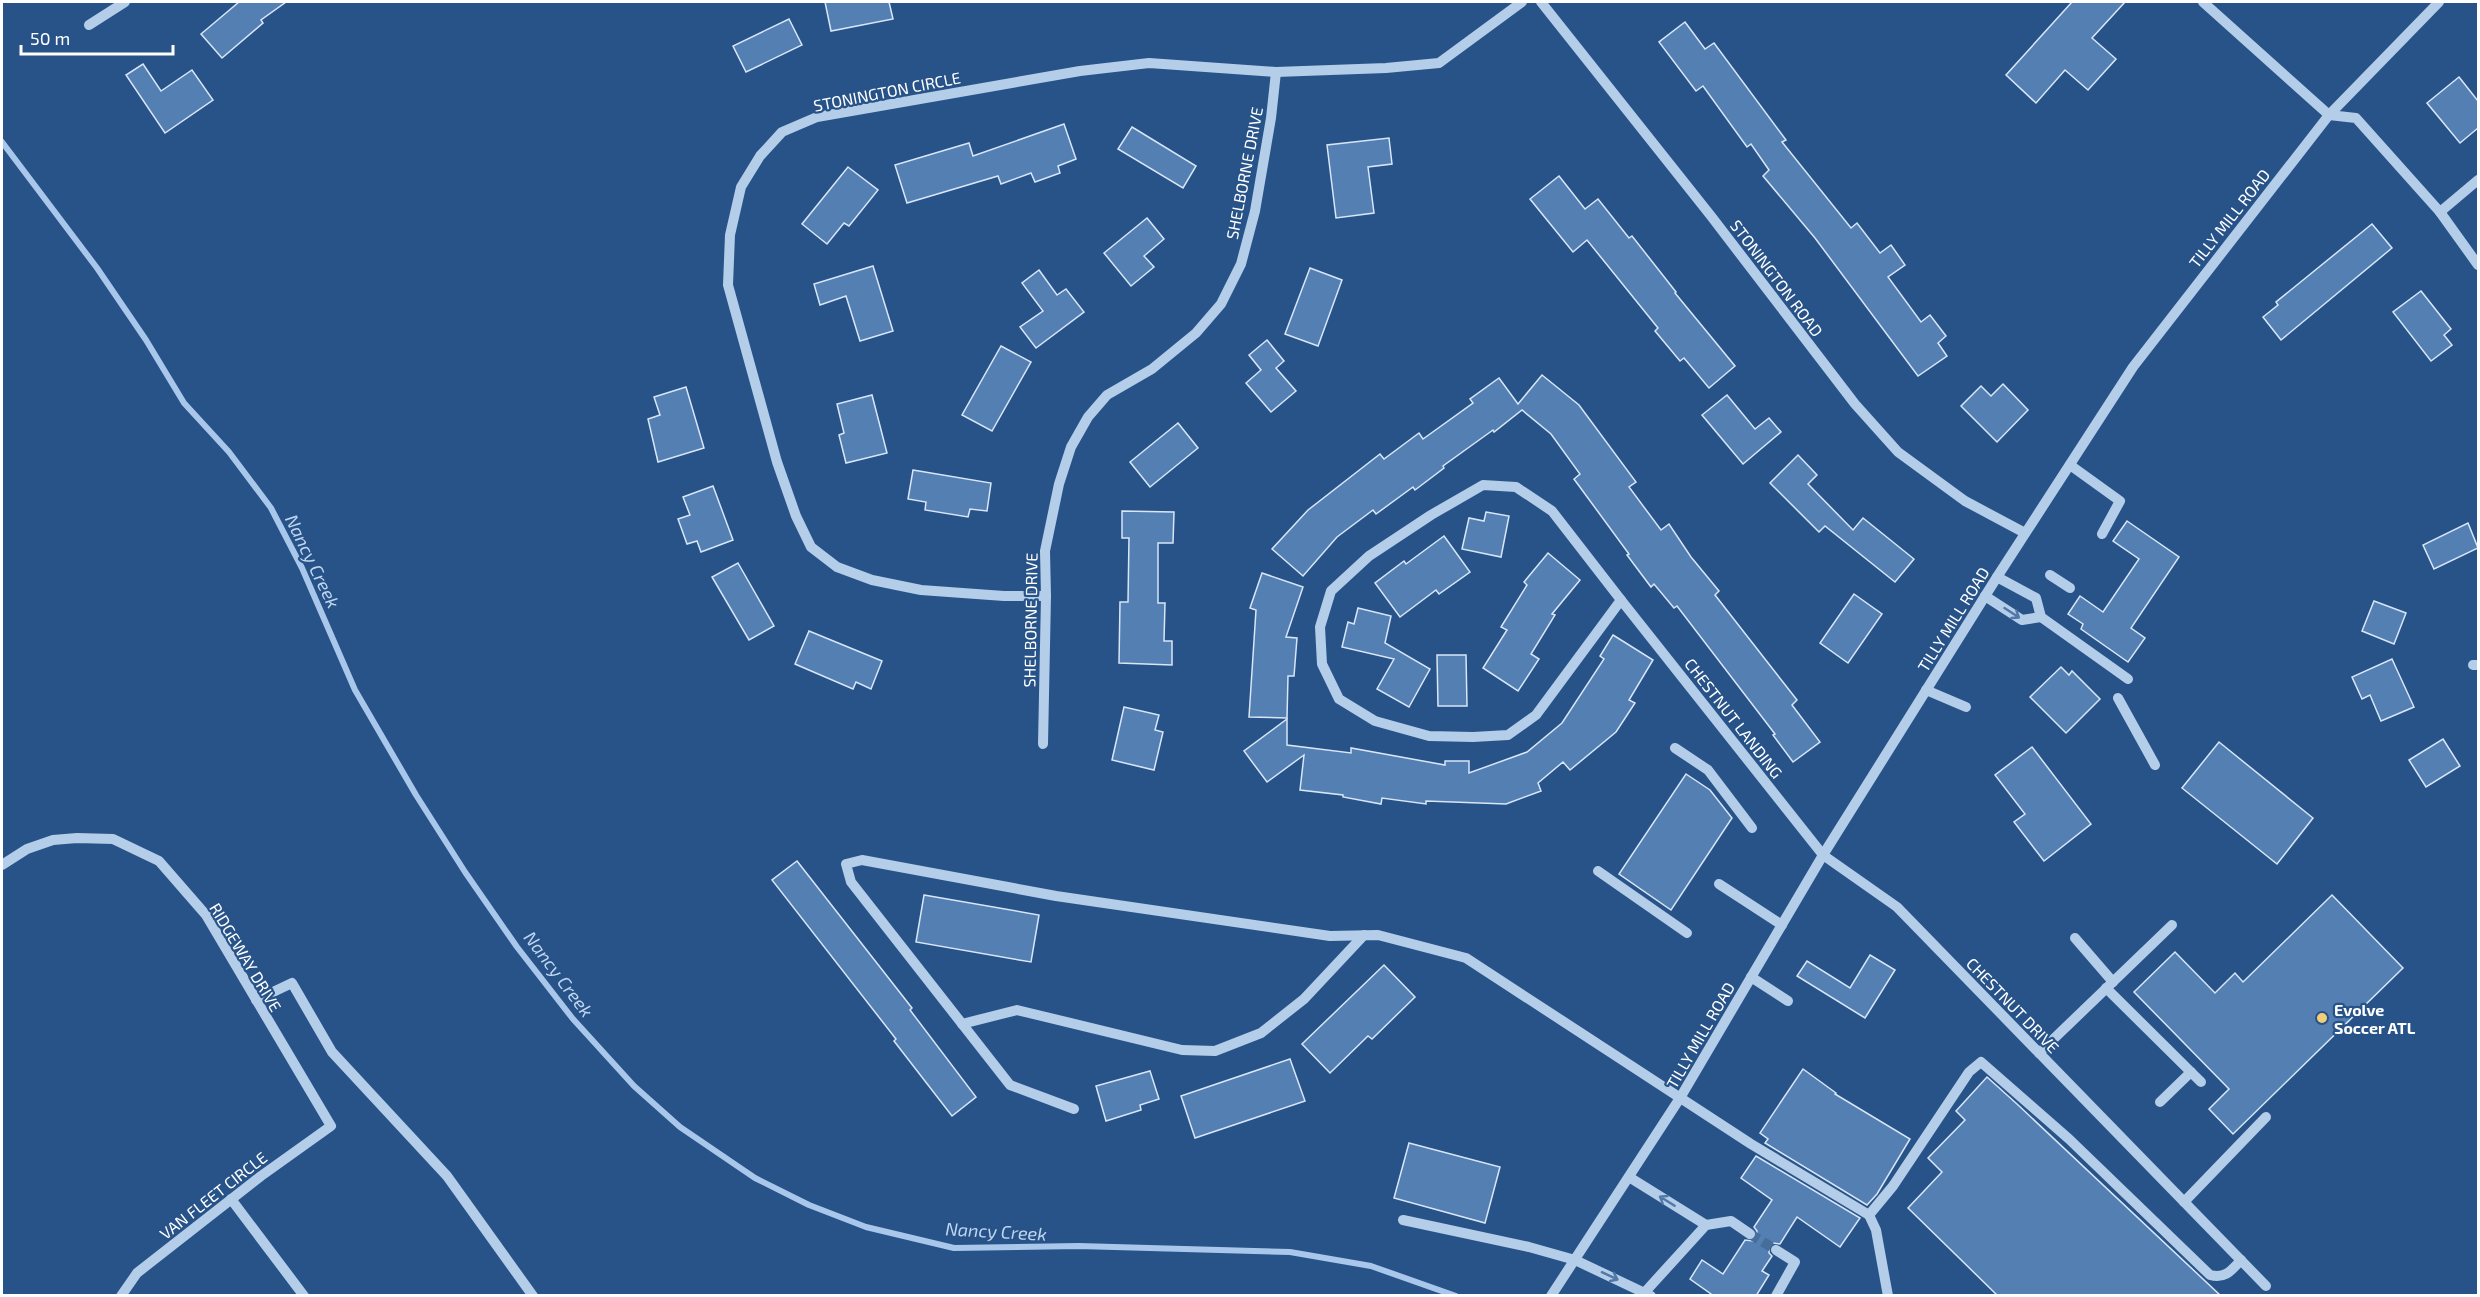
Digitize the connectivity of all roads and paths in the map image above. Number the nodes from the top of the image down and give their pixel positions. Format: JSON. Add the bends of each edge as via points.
{"nodes":[{"id":1,"x":125,"y":2,"type":"edge"},
{"id":2,"x":1522,"y":2,"type":"edge"},
{"id":3,"x":1541,"y":2,"type":"edge"},
{"id":4,"x":2203,"y":2,"type":"edge"},
{"id":5,"x":2439,"y":2,"type":"edge"},
{"id":6,"x":89,"y":25,"type":"dead end"},
{"id":7,"x":1276,"y":72,"type":"junction"},
{"id":8,"x":2329,"y":116,"type":"junction"},
{"id":9,"x":2478,"y":180,"type":"edge"},
{"id":10,"x":2440,"y":212,"type":"junction"},
{"id":11,"x":2478,"y":265,"type":"edge"},
{"id":12,"x":2070,"y":465,"type":"junction"},
{"id":13,"x":2025,"y":533,"type":"junction"},
{"id":14,"x":2102,"y":534,"type":"dead end"},
{"id":15,"x":2050,"y":575,"type":"dead end"},
{"id":16,"x":1997,"y":577,"type":"junction"},
{"id":17,"x":2070,"y":588,"type":"dead end"},
{"id":18,"x":1046,"y":596,"type":"junction"},
{"id":19,"x":1985,"y":596,"type":"junction"},
{"id":20,"x":1621,"y":600,"type":"junction"},
{"id":21,"x":2041,"y":617,"type":"junction"},
{"id":22,"x":2128,"y":679,"type":"dead end"},
{"id":23,"x":1926,"y":690,"type":"junction"},
{"id":24,"x":2118,"y":698,"type":"dead end"},
{"id":25,"x":1966,"y":707,"type":"dead end"},
{"id":26,"x":1043,"y":744,"type":"dead end"},
{"id":27,"x":1675,"y":748,"type":"dead end"},
{"id":28,"x":2155,"y":765,"type":"dead end"},
{"id":29,"x":1752,"y":828,"type":"dead end"},
{"id":30,"x":1823,"y":855,"type":"junction"},
{"id":31,"x":2,"y":865,"type":"edge"},
{"id":32,"x":1598,"y":871,"type":"dead end"},
{"id":33,"x":1719,"y":884,"type":"dead end"},
{"id":34,"x":1782,"y":925,"type":"junction"},
{"id":35,"x":2172,"y":925,"type":"dead end"},
{"id":36,"x":1688,"y":933,"type":"dead end"},
{"id":37,"x":1364,"y":935,"type":"junction"},
{"id":38,"x":2075,"y":938,"type":"dead end"},
{"id":39,"x":1751,"y":977,"type":"junction"},
{"id":40,"x":2109,"y":985,"type":"junction"},
{"id":41,"x":256,"y":1000,"type":"junction"},
{"id":42,"x":1788,"y":1001,"type":"dead end"},
{"id":43,"x":962,"y":1024,"type":"junction"},
{"id":44,"x":2039,"y":1053,"type":"junction"},
{"id":45,"x":2191,"y":1072,"type":"junction"},
{"id":46,"x":2201,"y":1082,"type":"dead end"},
{"id":47,"x":1680,"y":1098,"type":"junction"},
{"id":48,"x":2160,"y":1102,"type":"dead end"},
{"id":49,"x":1074,"y":1109,"type":"dead end"},
{"id":50,"x":2265,"y":1117,"type":"dead end"},
{"id":51,"x":332,"y":1126,"type":"joint"},
{"id":52,"x":1629,"y":1177,"type":"junction"},
{"id":53,"x":231,"y":1199,"type":"junction"},
{"id":54,"x":2184,"y":1202,"type":"junction"},
{"id":55,"x":1869,"y":1215,"type":"junction"},
{"id":56,"x":1404,"y":1220,"type":"dead end"},
{"id":57,"x":1706,"y":1225,"type":"junction"},
{"id":58,"x":1750,"y":1234,"type":"tunnel mouth"},
{"id":59,"x":1776,"y":1250,"type":"tunnel mouth"},
{"id":60,"x":1575,"y":1260,"type":"junction"},
{"id":61,"x":2241,"y":1260,"type":"junction"},
{"id":62,"x":2266,"y":1286,"type":"dead end"},
{"id":63,"x":1648,"y":1294,"type":"edge"},
{"id":64,"x":121,"y":1296,"type":"edge"},
{"id":65,"x":304,"y":1296,"type":"edge"},
{"id":66,"x":533,"y":1296,"type":"edge"},
{"id":67,"x":1551,"y":1296,"type":"edge"},
{"id":68,"x":1776,"y":1296,"type":"edge"},
{"id":69,"x":1888,"y":1296,"type":"edge"}],
"edges":[{"from":1,"to":6,"type":"street"},
{"from":2,"to":7,"type":"street","name":"STONINGTON CIRCLE","via":[[1439,63]]},
{"from":3,"to":13,"type":"street","name":"STONINGTON ROAD","via":[[1855,404],[1898,452],[1965,501]]},
{"from":4,"to":8,"type":"street"},
{"from":5,"to":8,"type":"street","name":"TILLY MILL ROAD"},
{"from":7,"to":18,"type":"street","name":"SHELBORNE DRIVE","via":[[1255,211],[1241,264],[1221,304],[1196,333],[1152,369],[1107,395],[1088,417],[1071,447],[1059,484],[1045,551]]},
{"from":7,"to":18,"type":"street","name":"STONINGTON CIRCLE","via":[[1149,63],[1080,71],[817,117],[782,132],[760,156],[741,188],[730,235],[728,285],[777,462],[811,546],[837,567],[872,580],[921,590]]},
{"from":8,"to":10,"type":"street","via":[[2356,118]]},
{"from":8,"to":12,"type":"street","name":"TILLY MILL ROAD","via":[[2133,367]]},
{"from":9,"to":10,"type":"street"},
{"from":10,"to":11,"type":"street"},
{"from":12,"to":13,"type":"street","name":"TILLY MILL ROAD"},
{"from":12,"to":14,"type":"street","via":[[2120,501]]},
{"from":13,"to":16,"type":"street","name":"TILLY MILL ROAD"},
{"from":15,"to":17,"type":"street"},
{"from":16,"to":19,"type":"street","name":"TILLY MILL ROAD"},
{"from":16,"to":21,"type":"street","via":[[2036,598]]},
{"from":18,"to":26,"type":"street","name":"SHELBORNE DRIVE"},
{"from":19,"to":21,"type":"street","one_way":true,"via":[[2022,620]]},
{"from":19,"to":23,"type":"street","name":"TILLY MILL ROAD"},
{"from":20,"to":20,"type":"street","name":"CHESTNUT LANDING","via":[[1552,511],[1516,487],[1483,485],[1369,556],[1331,591],[1320,627],[1322,664],[1339,699],[1375,721],[1429,736],[1508,735],[1536,715]]},
{"from":20,"to":30,"type":"street","name":"CHESTNUT LANDING"},
{"from":21,"to":22,"type":"street"},
{"from":23,"to":25,"type":"street"},
{"from":23,"to":30,"type":"street","name":"TILLY MILL ROAD"},
{"from":24,"to":28,"type":"street"},
{"from":27,"to":29,"type":"street","via":[[1708,770]]},
{"from":30,"to":34,"type":"street","name":"TILLY MILL ROAD"},
{"from":30,"to":44,"type":"street","name":"CHESTNUT DRIVE","via":[[1897,907]]},
{"from":31,"to":41,"type":"street","name":"RIDGEWAY DRIVE","via":[[27,849],[53,840],[77,838],[114,839],[159,861],[206,915]]},
{"from":32,"to":36,"type":"street"},
{"from":33,"to":34,"type":"street"},
{"from":34,"to":39,"type":"street","name":"TILLY MILL ROAD"},
{"from":35,"to":40,"type":"street"},
{"from":37,"to":43,"type":"street","via":[[1295,1006],[1261,1033],[1215,1051],[1182,1050],[1017,1010]]},
{"from":37,"to":43,"type":"street","via":[[1330,936],[1056,896],[862,860],[846,864],[852,882]]},
{"from":37,"to":47,"type":"street","via":[[1378,935],[1466,958]]},
{"from":38,"to":40,"type":"street"},
{"from":39,"to":42,"type":"street"},
{"from":39,"to":47,"type":"street","name":"TILLY MILL ROAD"},
{"from":40,"to":44,"type":"street"},
{"from":40,"to":45,"type":"street"},
{"from":41,"to":51,"type":"street","name":"RIDGEWAY DRIVE"},
{"from":41,"to":66,"type":"street","via":[[292,983],[332,1052],[447,1176]]},
{"from":43,"to":49,"type":"street","via":[[1010,1085]]},
{"from":44,"to":54,"type":"street","name":"CHESTNUT DRIVE"},
{"from":45,"to":46,"type":"street"},
{"from":45,"to":48,"type":"street"},
{"from":47,"to":52,"type":"street","name":"TILLY MILL ROAD"},
{"from":47,"to":55,"type":"street"},
{"from":50,"to":54,"type":"street"},
{"from":51,"to":53,"type":"street","name":"VAN FLEET CIRCLE"},
{"from":57,"to":52,"type":"street","one_way":true},
{"from":52,"to":60,"type":"street","name":"TILLY MILL ROAD"},
{"from":53,"to":64,"type":"street","name":"VAN FLEET CIRCLE","via":[[137,1273]]},
{"from":53,"to":65,"type":"street"},
{"from":54,"to":61,"type":"street","name":"CHESTNUT DRIVE"},
{"from":55,"to":61,"type":"street","via":[[1981,1062],[2210,1275],[2228,1274]]},
{"from":55,"to":69,"type":"street","via":[[1876,1230]]},
{"from":56,"to":60,"type":"street"},
{"from":57,"to":58,"type":"street","via":[[1731,1221]]},
{"from":57,"to":63,"type":"street"},
{"from":59,"to":68,"type":"street","via":[[1795,1262]]},
{"from":60,"to":63,"type":"street","one_way":true},
{"from":60,"to":67,"type":"street","name":"TILLY MILL ROAD"},
{"from":61,"to":62,"type":"street","name":"CHESTNUT DRIVE"}]}
